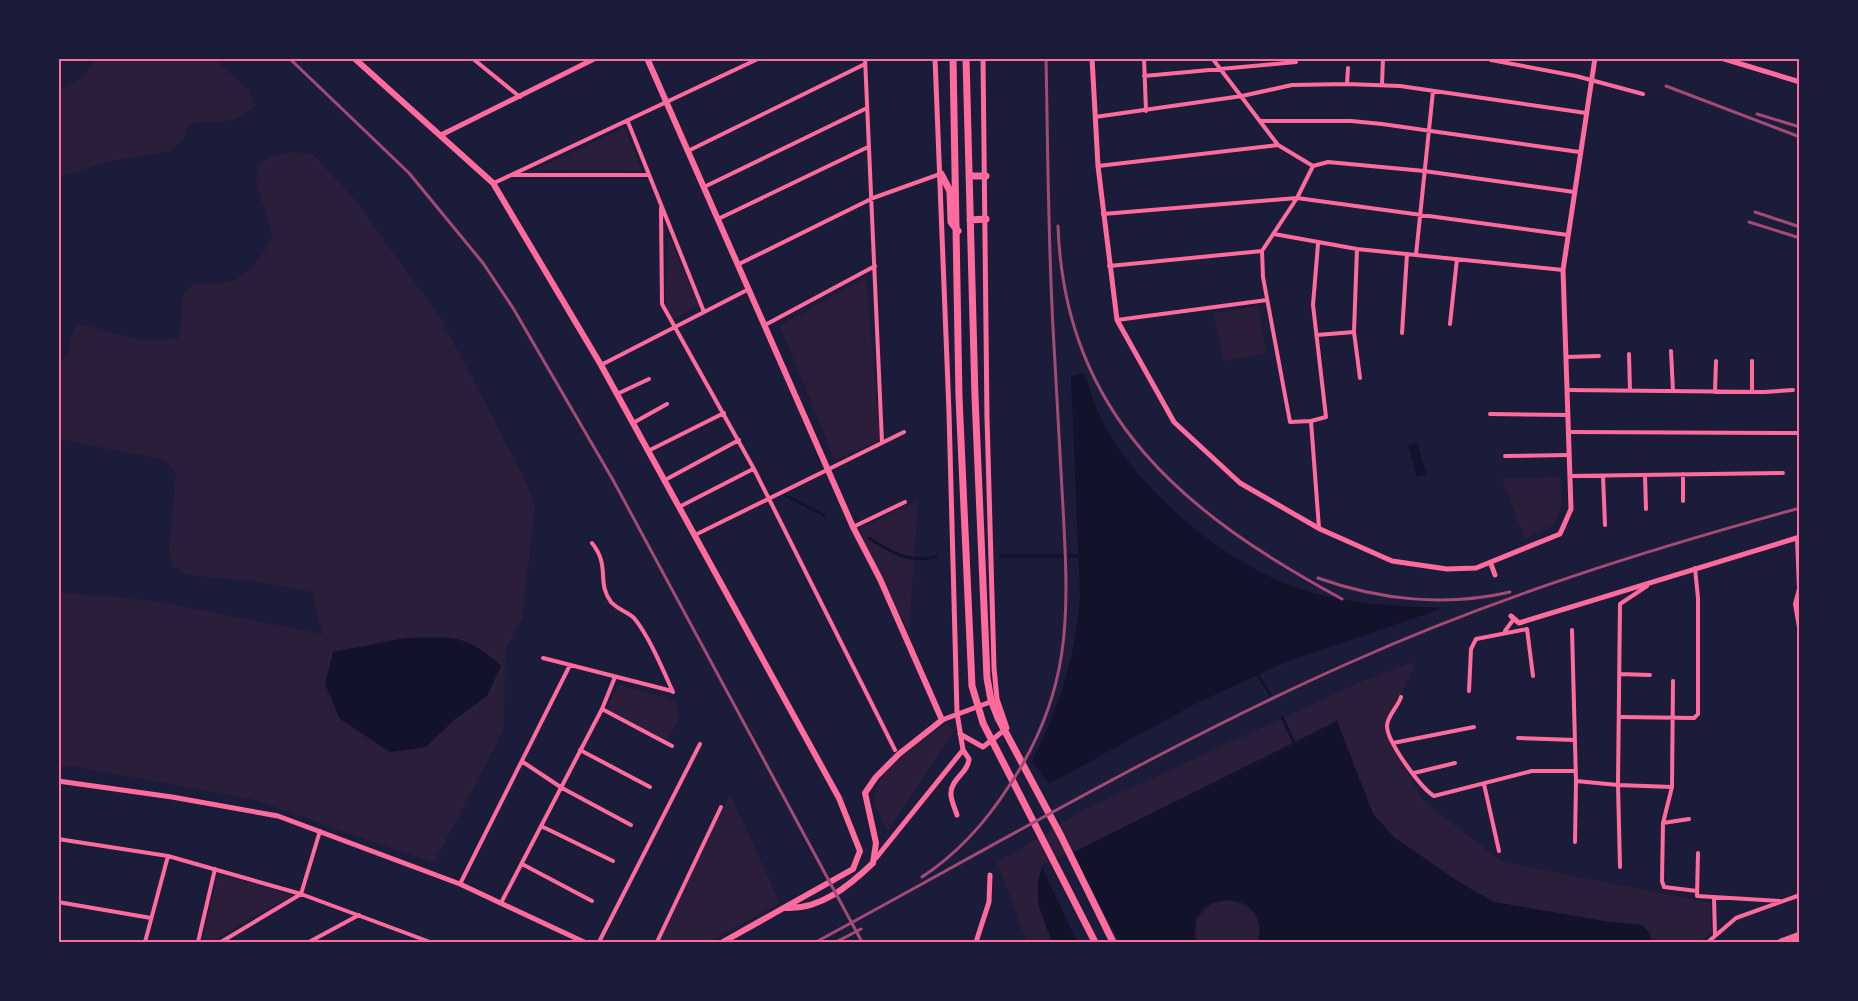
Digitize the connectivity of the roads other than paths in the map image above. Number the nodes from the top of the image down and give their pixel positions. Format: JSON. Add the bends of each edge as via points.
{"nodes":[{"id":1,"x":354,"y":58,"type":"edge"},
{"id":2,"x":472,"y":58,"type":"edge"},
{"id":3,"x":596,"y":58,"type":"edge"},
{"id":4,"x":647,"y":58,"type":"edge"},
{"id":5,"x":760,"y":58,"type":"edge"},
{"id":6,"x":865,"y":58,"type":"edge"},
{"id":7,"x":935,"y":58,"type":"edge"},
{"id":8,"x":953,"y":58,"type":"edge"},
{"id":9,"x":966,"y":58,"type":"edge"},
{"id":10,"x":983,"y":58,"type":"edge"},
{"id":11,"x":1092,"y":58,"type":"edge"},
{"id":12,"x":1144,"y":58,"type":"edge"},
{"id":13,"x":1212,"y":58,"type":"edge"},
{"id":14,"x":1383,"y":58,"type":"edge"},
{"id":15,"x":1595,"y":58,"type":"edge"},
{"id":16,"x":1721,"y":58,"type":"edge"},
{"id":17,"x":1491,"y":60,"type":"dead end"},
{"id":18,"x":1296,"y":62,"type":"dead end"},
{"id":19,"x":865,"y":64,"type":"junction"},
{"id":20,"x":1219,"y":67,"type":"junction"},
{"id":21,"x":1348,"y":68,"type":"dead end"},
{"id":22,"x":1144,"y":76,"type":"junction"},
{"id":23,"x":1591,"y":80,"type":"junction"},
{"id":24,"x":1800,"y":82,"type":"edge"},
{"id":25,"x":1347,"y":84,"type":"junction"},
{"id":26,"x":1382,"y":84,"type":"junction"},
{"id":27,"x":1433,"y":91,"type":"junction"},
{"id":28,"x":1643,"y":94,"type":"dead end"},
{"id":29,"x":1242,"y":96,"type":"junction"},
{"id":30,"x":520,"y":98,"type":"junction"},
{"id":31,"x":667,"y":102,"type":"junction"},
{"id":32,"x":867,"y":108,"type":"junction"},
{"id":33,"x":1146,"y":111,"type":"junction"},
{"id":34,"x":1586,"y":113,"type":"junction"},
{"id":35,"x":1095,"y":117,"type":"junction"},
{"id":36,"x":1260,"y":121,"type":"junction"},
{"id":37,"x":627,"y":122,"type":"junction"},
{"id":38,"x":1431,"y":130,"type":"junction"},
{"id":39,"x":441,"y":135,"type":"junction"},
{"id":40,"x":1278,"y":145,"type":"junction"},
{"id":41,"x":868,"y":147,"type":"junction"},
{"id":42,"x":688,"y":151,"type":"junction"},
{"id":43,"x":1579,"y":152,"type":"junction"},
{"id":44,"x":1098,"y":166,"type":"junction"},
{"id":45,"x":1313,"y":166,"type":"junction"},
{"id":46,"x":1424,"y":171,"type":"junction"},
{"id":47,"x":940,"y":174,"type":"junction"},
{"id":48,"x":648,"y":175,"type":"junction"},
{"id":49,"x":510,"y":176,"type":"junction"},
{"id":50,"x":969,"y":176,"type":"junction"},
{"id":51,"x":986,"y":176,"type":"junction"},
{"id":52,"x":493,"y":183,"type":"junction"},
{"id":53,"x":704,"y":187,"type":"junction"},
{"id":54,"x":1574,"y":192,"type":"junction"},
{"id":55,"x":873,"y":198,"type":"junction"},
{"id":56,"x":1298,"y":198,"type":"junction"},
{"id":57,"x":661,"y":208,"type":"junction"},
{"id":58,"x":1102,"y":214,"type":"junction"},
{"id":59,"x":1419,"y":214,"type":"junction"},
{"id":60,"x":718,"y":219,"type":"junction"},
{"id":61,"x":986,"y":219,"type":"junction"},
{"id":62,"x":970,"y":220,"type":"junction"},
{"id":63,"x":958,"y":231,"type":"junction"},
{"id":64,"x":1275,"y":234,"type":"junction"},
{"id":65,"x":1568,"y":235,"type":"junction"},
{"id":66,"x":1318,"y":244,"type":"junction"},
{"id":67,"x":1357,"y":249,"type":"junction"},
{"id":68,"x":1263,"y":251,"type":"junction"},
{"id":69,"x":1407,"y":254,"type":"junction"},
{"id":70,"x":1416,"y":255,"type":"junction"},
{"id":71,"x":1457,"y":259,"type":"junction"},
{"id":72,"x":739,"y":264,"type":"junction"},
{"id":73,"x":875,"y":266,"type":"junction"},
{"id":74,"x":1108,"y":266,"type":"junction"},
{"id":75,"x":1563,"y":270,"type":"junction"},
{"id":76,"x":750,"y":289,"type":"junction"},
{"id":77,"x":1267,"y":300,"type":"junction"},
{"id":78,"x":704,"y":312,"type":"junction"},
{"id":79,"x":1117,"y":320,"type":"junction"},
{"id":80,"x":1450,"y":324,"type":"dead end"},
{"id":81,"x":765,"y":325,"type":"junction"},
{"id":82,"x":674,"y":327,"type":"junction"},
{"id":83,"x":1354,"y":332,"type":"junction"},
{"id":84,"x":1402,"y":333,"type":"dead end"},
{"id":85,"x":1317,"y":335,"type":"junction"},
{"id":86,"x":1671,"y":351,"type":"dead end"},
{"id":87,"x":1629,"y":354,"type":"dead end"},
{"id":88,"x":1599,"y":356,"type":"dead end"},
{"id":89,"x":1566,"y":357,"type":"junction"},
{"id":90,"x":1716,"y":361,"type":"dead end"},
{"id":91,"x":1752,"y":361,"type":"dead end"},
{"id":92,"x":601,"y":365,"type":"junction"},
{"id":93,"x":1360,"y":378,"type":"dead end"},
{"id":94,"x":649,"y":379,"type":"dead end"},
{"id":95,"x":1567,"y":390,"type":"junction"},
{"id":96,"x":1793,"y":390,"type":"dead end"},
{"id":97,"x":1630,"y":391,"type":"junction"},
{"id":98,"x":1672,"y":391,"type":"junction"},
{"id":99,"x":1715,"y":392,"type":"junction"},
{"id":100,"x":1752,"y":392,"type":"junction"},
{"id":101,"x":617,"y":394,"type":"junction"},
{"id":102,"x":667,"y":404,"type":"dead end"},
{"id":103,"x":724,"y":413,"type":"junction"},
{"id":104,"x":1490,"y":414,"type":"dead end"},
{"id":105,"x":1568,"y":415,"type":"junction"},
{"id":106,"x":1311,"y":421,"type":"junction"},
{"id":107,"x":633,"y":423,"type":"junction"},
{"id":108,"x":904,"y":432,"type":"dead end"},
{"id":109,"x":1568,"y":432,"type":"junction"},
{"id":110,"x":1799,"y":433,"type":"edge"},
{"id":111,"x":739,"y":440,"type":"junction"},
{"id":112,"x":882,"y":442,"type":"junction"},
{"id":113,"x":648,"y":451,"type":"junction"},
{"id":114,"x":1569,"y":455,"type":"junction"},
{"id":115,"x":1505,"y":456,"type":"dead end"},
{"id":116,"x":829,"y":468,"type":"junction"},
{"id":117,"x":754,"y":469,"type":"junction"},
{"id":118,"x":1783,"y":473,"type":"dead end"},
{"id":119,"x":1683,"y":474,"type":"junction"},
{"id":120,"x":1645,"y":475,"type":"junction"},
{"id":121,"x":1569,"y":476,"type":"junction"},
{"id":122,"x":1603,"y":476,"type":"junction"},
{"id":123,"x":664,"y":480,"type":"junction"},
{"id":124,"x":768,"y":497,"type":"junction"},
{"id":125,"x":1683,"y":501,"type":"dead end"},
{"id":126,"x":905,"y":502,"type":"dead end"},
{"id":127,"x":679,"y":507,"type":"junction"},
{"id":128,"x":1646,"y":509,"type":"dead end"},
{"id":129,"x":1605,"y":525,"type":"dead end"},
{"id":130,"x":853,"y":527,"type":"junction"},
{"id":131,"x":1320,"y":529,"type":"junction"},
{"id":132,"x":695,"y":535,"type":"junction"},
{"id":133,"x":1798,"y":538,"type":"edge"},
{"id":134,"x":592,"y":543,"type":"dead end"},
{"id":135,"x":1491,"y":564,"type":"junction"},
{"id":136,"x":1695,"y":568,"type":"junction"},
{"id":137,"x":1495,"y":576,"type":"dead end"},
{"id":138,"x":1651,"y":583,"type":"junction"},
{"id":139,"x":1512,"y":618,"type":"joint"},
{"id":140,"x":1572,"y":630,"type":"dead end"},
{"id":141,"x":1505,"y":632,"type":"junction"},
{"id":142,"x":1800,"y":633,"type":"edge"},
{"id":143,"x":543,"y":658,"type":"dead end"},
{"id":144,"x":570,"y":665,"type":"junction"},
{"id":145,"x":1620,"y":674,"type":"junction"},
{"id":146,"x":1650,"y":675,"type":"dead end"},
{"id":147,"x":1533,"y":676,"type":"dead end"},
{"id":148,"x":615,"y":677,"type":"junction"},
{"id":149,"x":1673,"y":681,"type":"dead end"},
{"id":150,"x":1469,"y":691,"type":"dead end"},
{"id":151,"x":1401,"y":697,"type":"dead end"},
{"id":152,"x":997,"y":699,"type":"junction"},
{"id":153,"x":603,"y":709,"type":"junction"},
{"id":154,"x":957,"y":713,"type":"junction"},
{"id":155,"x":1621,"y":717,"type":"junction"},
{"id":156,"x":942,"y":720,"type":"junction"},
{"id":157,"x":1674,"y":720,"type":"junction"},
{"id":158,"x":1474,"y":727,"type":"dead end"},
{"id":159,"x":960,"y":734,"type":"junction"},
{"id":160,"x":1518,"y":738,"type":"dead end"},
{"id":161,"x":1575,"y":740,"type":"junction"},
{"id":162,"x":1393,"y":743,"type":"junction"},
{"id":163,"x":700,"y":744,"type":"dead end"},
{"id":164,"x":672,"y":746,"type":"dead end"},
{"id":165,"x":580,"y":750,"type":"junction"},
{"id":166,"x":895,"y":750,"type":"dead end"},
{"id":167,"x":963,"y":750,"type":"junction"},
{"id":168,"x":523,"y":762,"type":"junction"},
{"id":169,"x":1455,"y":763,"type":"dead end"},
{"id":170,"x":1576,"y":771,"type":"junction"},
{"id":171,"x":1414,"y":773,"type":"junction"},
{"id":172,"x":58,"y":781,"type":"edge"},
{"id":173,"x":1576,"y":781,"type":"junction"},
{"id":174,"x":1484,"y":784,"type":"junction"},
{"id":175,"x":1618,"y":785,"type":"junction"},
{"id":176,"x":650,"y":787,"type":"dead end"},
{"id":177,"x":1672,"y":787,"type":"junction"},
{"id":178,"x":562,"y":788,"type":"junction"},
{"id":179,"x":721,"y":807,"type":"dead end"},
{"id":180,"x":957,"y":816,"type":"dead end"},
{"id":181,"x":1689,"y":819,"type":"dead end"},
{"id":182,"x":1663,"y":823,"type":"junction"},
{"id":183,"x":631,"y":825,"type":"dead end"},
{"id":184,"x":541,"y":826,"type":"junction"},
{"id":185,"x":320,"y":831,"type":"junction"},
{"id":186,"x":58,"y":839,"type":"edge"},
{"id":187,"x":1575,"y":842,"type":"dead end"},
{"id":188,"x":1499,"y":851,"type":"dead end"},
{"id":189,"x":1698,"y":853,"type":"dead end"},
{"id":190,"x":168,"y":856,"type":"junction"},
{"id":191,"x":876,"y":858,"type":"junction"},
{"id":192,"x":613,"y":861,"type":"dead end"},
{"id":193,"x":522,"y":864,"type":"junction"},
{"id":194,"x":1620,"y":867,"type":"dead end"},
{"id":195,"x":215,"y":869,"type":"junction"},
{"id":196,"x":990,"y":875,"type":"dead end"},
{"id":197,"x":460,"y":884,"type":"junction"},
{"id":198,"x":1697,"y":891,"type":"junction"},
{"id":199,"x":301,"y":894,"type":"junction"},
{"id":200,"x":1800,"y":896,"type":"edge"},
{"id":201,"x":1714,"y":898,"type":"junction"},
{"id":202,"x":592,"y":901,"type":"dead end"},
{"id":203,"x":1780,"y":901,"type":"junction"},
{"id":204,"x":58,"y":902,"type":"edge"},
{"id":205,"x":501,"y":903,"type":"junction"},
{"id":206,"x":784,"y":908,"type":"junction"},
{"id":207,"x":359,"y":914,"type":"junction"},
{"id":208,"x":152,"y":918,"type":"junction"},
{"id":209,"x":1088,"y":931,"type":"junction"},
{"id":210,"x":1800,"y":935,"type":"edge"},
{"id":211,"x":1715,"y":936,"type":"junction"},
{"id":212,"x":145,"y":942,"type":"edge"},
{"id":213,"x":198,"y":942,"type":"edge"},
{"id":214,"x":222,"y":942,"type":"edge"},
{"id":215,"x":309,"y":942,"type":"edge"},
{"id":216,"x":430,"y":942,"type":"edge"},
{"id":217,"x":584,"y":942,"type":"edge"},
{"id":218,"x":599,"y":942,"type":"edge"},
{"id":219,"x":657,"y":942,"type":"edge"},
{"id":220,"x":723,"y":942,"type":"edge"},
{"id":221,"x":976,"y":942,"type":"edge"},
{"id":222,"x":1087,"y":942,"type":"edge"},
{"id":223,"x":1095,"y":942,"type":"edge"},
{"id":224,"x":1113,"y":942,"type":"edge"},
{"id":225,"x":1708,"y":942,"type":"edge"},
{"id":226,"x":1782,"y":942,"type":"edge"}],
"edges":[{"from":1,"to":39,"type":"main road"},
{"from":2,"to":30,"type":"street"},
{"from":3,"to":30,"type":"street"},
{"from":4,"to":31,"type":"main road"},
{"from":5,"to":31,"type":"street"},
{"from":6,"to":19,"type":"street"},
{"from":7,"to":47,"type":"street"},
{"from":8,"to":63,"type":"highway"},
{"from":9,"to":50,"type":"highway"},
{"from":10,"to":51,"type":"street"},
{"from":11,"to":35,"type":"street"},
{"from":12,"to":22,"type":"street"},
{"from":13,"to":20,"type":"street"},
{"from":14,"to":26,"type":"street"},
{"from":15,"to":23,"type":"street"},
{"from":16,"to":24,"type":"street"},
{"from":17,"to":23,"type":"street"},
{"from":18,"to":20,"type":"street"},
{"from":19,"to":32,"type":"street"},
{"from":19,"to":42,"type":"street"},
{"from":20,"to":22,"type":"street"},
{"from":20,"to":29,"type":"street"},
{"from":21,"to":25,"type":"street"},
{"from":22,"to":33,"type":"street"},
{"from":23,"to":28,"type":"street"},
{"from":23,"to":34,"type":"street"},
{"from":25,"to":26,"type":"street"},
{"from":25,"to":29,"type":"street","via":[[1292,85]]},
{"from":26,"to":27,"type":"street"},
{"from":27,"to":34,"type":"street"},
{"from":27,"to":38,"type":"street"},
{"from":29,"to":33,"type":"street"},
{"from":29,"to":36,"type":"street"},
{"from":30,"to":39,"type":"street"},
{"from":31,"to":37,"type":"street"},
{"from":31,"to":42,"type":"main road"},
{"from":32,"to":41,"type":"street"},
{"from":32,"to":53,"type":"street"},
{"from":33,"to":35,"type":"street"},
{"from":34,"to":43,"type":"street"},
{"from":35,"to":44,"type":"street"},
{"from":36,"to":38,"type":"street","via":[[1351,121]]},
{"from":36,"to":40,"type":"street"},
{"from":37,"to":48,"type":"street"},
{"from":37,"to":49,"type":"street"},
{"from":38,"to":43,"type":"street"},
{"from":38,"to":46,"type":"street"},
{"from":39,"to":52,"type":"main road"},
{"from":40,"to":44,"type":"street"},
{"from":40,"to":45,"type":"street"},
{"from":41,"to":55,"type":"street"},
{"from":41,"to":60,"type":"street"},
{"from":42,"to":53,"type":"main road"},
{"from":43,"to":54,"type":"street"},
{"from":44,"to":58,"type":"street"},
{"from":45,"to":46,"type":"street","via":[[1328,162]]},
{"from":45,"to":56,"type":"street"},
{"from":46,"to":54,"type":"street"},
{"from":46,"to":59,"type":"street"},
{"from":47,"to":55,"type":"street"},
{"from":47,"to":63,"type":"highway","via":[[950,191],[951,222]]},
{"from":47,"to":154,"type":"street"},
{"from":48,"to":49,"type":"street"},
{"from":48,"to":57,"type":"street"},
{"from":49,"to":52,"type":"street"},
{"from":50,"to":51,"type":"highway"},
{"from":50,"to":62,"type":"highway"},
{"from":51,"to":61,"type":"street"},
{"from":52,"to":92,"type":"main road"},
{"from":53,"to":60,"type":"main road"},
{"from":54,"to":65,"type":"street"},
{"from":55,"to":72,"type":"street"},
{"from":55,"to":73,"type":"street"},
{"from":56,"to":58,"type":"street"},
{"from":56,"to":59,"type":"street"},
{"from":56,"to":64,"type":"street"},
{"from":57,"to":78,"type":"street"},
{"from":57,"to":82,"type":"street","via":[[662,304]]},
{"from":58,"to":74,"type":"street"},
{"from":59,"to":65,"type":"street"},
{"from":59,"to":70,"type":"street"},
{"from":60,"to":72,"type":"main road"},
{"from":61,"to":62,"type":"highway"},
{"from":61,"to":152,"type":"street","via":[[987,418]]},
{"from":62,"to":224,"type":"highway","via":[[985,659],[991,700]]},
{"from":63,"to":209,"type":"highway","via":[[959,397],[972,686],[983,723]]},
{"from":64,"to":66,"type":"street"},
{"from":64,"to":68,"type":"street"},
{"from":65,"to":75,"type":"street"},
{"from":66,"to":67,"type":"street"},
{"from":66,"to":85,"type":"street","via":[[1314,305]]},
{"from":67,"to":69,"type":"street"},
{"from":67,"to":83,"type":"street"},
{"from":68,"to":74,"type":"street"},
{"from":68,"to":77,"type":"street"},
{"from":69,"to":70,"type":"street"},
{"from":69,"to":84,"type":"street"},
{"from":70,"to":71,"type":"street"},
{"from":71,"to":75,"type":"street"},
{"from":71,"to":80,"type":"street"},
{"from":72,"to":76,"type":"main road"},
{"from":73,"to":81,"type":"street"},
{"from":73,"to":112,"type":"street"},
{"from":74,"to":79,"type":"street"},
{"from":75,"to":89,"type":"street"},
{"from":76,"to":78,"type":"street"},
{"from":76,"to":81,"type":"main road"},
{"from":77,"to":79,"type":"street"},
{"from":77,"to":106,"type":"street","via":[[1290,422]]},
{"from":78,"to":82,"type":"street"},
{"from":79,"to":131,"type":"street","via":[[1174,422],[1240,483]]},
{"from":81,"to":116,"type":"main road"},
{"from":82,"to":92,"type":"street"},
{"from":82,"to":103,"type":"street"},
{"from":83,"to":85,"type":"street"},
{"from":83,"to":93,"type":"street"},
{"from":85,"to":106,"type":"street","via":[[1326,417]]},
{"from":86,"to":98,"type":"street"},
{"from":87,"to":97,"type":"street"},
{"from":88,"to":89,"type":"street"},
{"from":89,"to":95,"type":"street"},
{"from":90,"to":99,"type":"street"},
{"from":91,"to":100,"type":"street"},
{"from":92,"to":101,"type":"main road"},
{"from":94,"to":101,"type":"street"},
{"from":95,"to":97,"type":"street"},
{"from":95,"to":105,"type":"street"},
{"from":96,"to":100,"type":"street"},
{"from":97,"to":98,"type":"street"},
{"from":98,"to":99,"type":"street"},
{"from":99,"to":100,"type":"street"},
{"from":101,"to":107,"type":"main road"},
{"from":102,"to":107,"type":"street"},
{"from":103,"to":111,"type":"street"},
{"from":103,"to":113,"type":"street"},
{"from":104,"to":105,"type":"street"},
{"from":105,"to":109,"type":"street"},
{"from":106,"to":131,"type":"street"},
{"from":107,"to":113,"type":"main road"},
{"from":108,"to":112,"type":"street"},
{"from":109,"to":110,"type":"street"},
{"from":109,"to":114,"type":"street"},
{"from":111,"to":117,"type":"street"},
{"from":111,"to":123,"type":"street"},
{"from":112,"to":116,"type":"street"},
{"from":113,"to":123,"type":"main road"},
{"from":114,"to":115,"type":"street"},
{"from":114,"to":121,"type":"street"},
{"from":116,"to":124,"type":"street"},
{"from":116,"to":130,"type":"main road"},
{"from":117,"to":124,"type":"street"},
{"from":117,"to":127,"type":"street"},
{"from":118,"to":119,"type":"street"},
{"from":119,"to":120,"type":"street"},
{"from":119,"to":125,"type":"street"},
{"from":120,"to":122,"type":"street"},
{"from":120,"to":128,"type":"street"},
{"from":121,"to":122,"type":"street"},
{"from":121,"to":135,"type":"street","via":[[1571,509],[1560,534]]},
{"from":122,"to":129,"type":"street"},
{"from":123,"to":127,"type":"main road"},
{"from":124,"to":132,"type":"street"},
{"from":124,"to":166,"type":"street"},
{"from":126,"to":130,"type":"street"},
{"from":127,"to":132,"type":"main road"},
{"from":130,"to":156,"type":"main road"},
{"from":131,"to":135,"type":"street","via":[[1392,561],[1447,569]]},
{"from":132,"to":206,"type":"main road","via":[[839,798],[861,851],[853,869]]},
{"from":133,"to":136,"type":"street"},
{"from":133,"to":142,"type":"street","via":[[1799,589],[1795,604]]},
{"from":134,"to":148,"type":"street","via":[[602,555],[602,580],[611,602],[633,618],[673,692]]},
{"from":135,"to":137,"type":"street"},
{"from":136,"to":138,"type":"street"},
{"from":136,"to":157,"type":"street","via":[[1698,714]]},
{"from":138,"to":139,"type":"street","via":[[1519,623]]},
{"from":138,"to":145,"type":"street","via":[[1620,604]]},
{"from":139,"to":141,"type":"street"},
{"from":140,"to":161,"type":"street"},
{"from":141,"to":147,"type":"street","via":[[1527,629]]},
{"from":141,"to":150,"type":"street","via":[[1476,639],[1471,649]]},
{"from":143,"to":144,"type":"street"},
{"from":144,"to":148,"type":"street"},
{"from":144,"to":168,"type":"street"},
{"from":145,"to":146,"type":"street"},
{"from":145,"to":155,"type":"street"},
{"from":148,"to":153,"type":"street"},
{"from":149,"to":157,"type":"street"},
{"from":151,"to":162,"type":"street","via":[[1387,725]]},
{"from":152,"to":154,"type":"street"},
{"from":152,"to":159,"type":"street","via":[[1007,728],[1001,735],[983,747]]},
{"from":153,"to":164,"type":"street"},
{"from":153,"to":165,"type":"street"},
{"from":154,"to":156,"type":"street"},
{"from":154,"to":159,"type":"street"},
{"from":155,"to":157,"type":"street"},
{"from":155,"to":175,"type":"street"},
{"from":156,"to":191,"type":"main road","via":[[899,754],[865,793]]},
{"from":157,"to":177,"type":"street"},
{"from":158,"to":162,"type":"street"},
{"from":159,"to":167,"type":"street"},
{"from":160,"to":161,"type":"street"},
{"from":161,"to":170,"type":"street"},
{"from":162,"to":171,"type":"street"},
{"from":163,"to":218,"type":"street"},
{"from":165,"to":176,"type":"street"},
{"from":165,"to":178,"type":"street"},
{"from":167,"to":180,"type":"street","via":[[969,759],[968,767],[951,791]]},
{"from":167,"to":191,"type":"street"},
{"from":168,"to":178,"type":"street"},
{"from":168,"to":197,"type":"street"},
{"from":169,"to":171,"type":"street"},
{"from":170,"to":173,"type":"street"},
{"from":170,"to":174,"type":"street","via":[[1532,771]]},
{"from":171,"to":174,"type":"street","via":[[1434,796]]},
{"from":172,"to":185,"type":"street","via":[[172,796],[278,816]]},
{"from":173,"to":175,"type":"street"},
{"from":173,"to":187,"type":"street"},
{"from":174,"to":188,"type":"street"},
{"from":175,"to":177,"type":"street"},
{"from":175,"to":194,"type":"street"},
{"from":177,"to":182,"type":"street"},
{"from":178,"to":183,"type":"street"},
{"from":178,"to":184,"type":"street"},
{"from":179,"to":219,"type":"street"},
{"from":181,"to":182,"type":"street"},
{"from":182,"to":198,"type":"street","via":[[1664,887]]},
{"from":184,"to":192,"type":"street"},
{"from":184,"to":193,"type":"street"},
{"from":185,"to":197,"type":"street"},
{"from":185,"to":199,"type":"street"},
{"from":186,"to":190,"type":"street"},
{"from":189,"to":198,"type":"street"},
{"from":190,"to":195,"type":"street"},
{"from":190,"to":208,"type":"street"},
{"from":191,"to":206,"type":"main road","via":[[842,891],[802,908]]},
{"from":193,"to":202,"type":"street"},
{"from":193,"to":205,"type":"street"},
{"from":195,"to":199,"type":"street"},
{"from":195,"to":213,"type":"street"},
{"from":196,"to":221,"type":"street","via":[[989,902]]},
{"from":197,"to":205,"type":"street"},
{"from":198,"to":201,"type":"street","via":[[1697,896]]},
{"from":199,"to":207,"type":"street"},
{"from":199,"to":214,"type":"street"},
{"from":200,"to":203,"type":"street"},
{"from":201,"to":203,"type":"street"},
{"from":201,"to":211,"type":"street"},
{"from":203,"to":211,"type":"street","via":[[1736,918]]},
{"from":204,"to":208,"type":"street"},
{"from":205,"to":217,"type":"street"},
{"from":206,"to":220,"type":"main road"},
{"from":207,"to":215,"type":"street"},
{"from":207,"to":216,"type":"street"},
{"from":208,"to":212,"type":"street"},
{"from":209,"to":222,"type":"highway"},
{"from":209,"to":223,"type":"highway"},
{"from":210,"to":226,"type":"highway"},
{"from":211,"to":225,"type":"street"}]}
